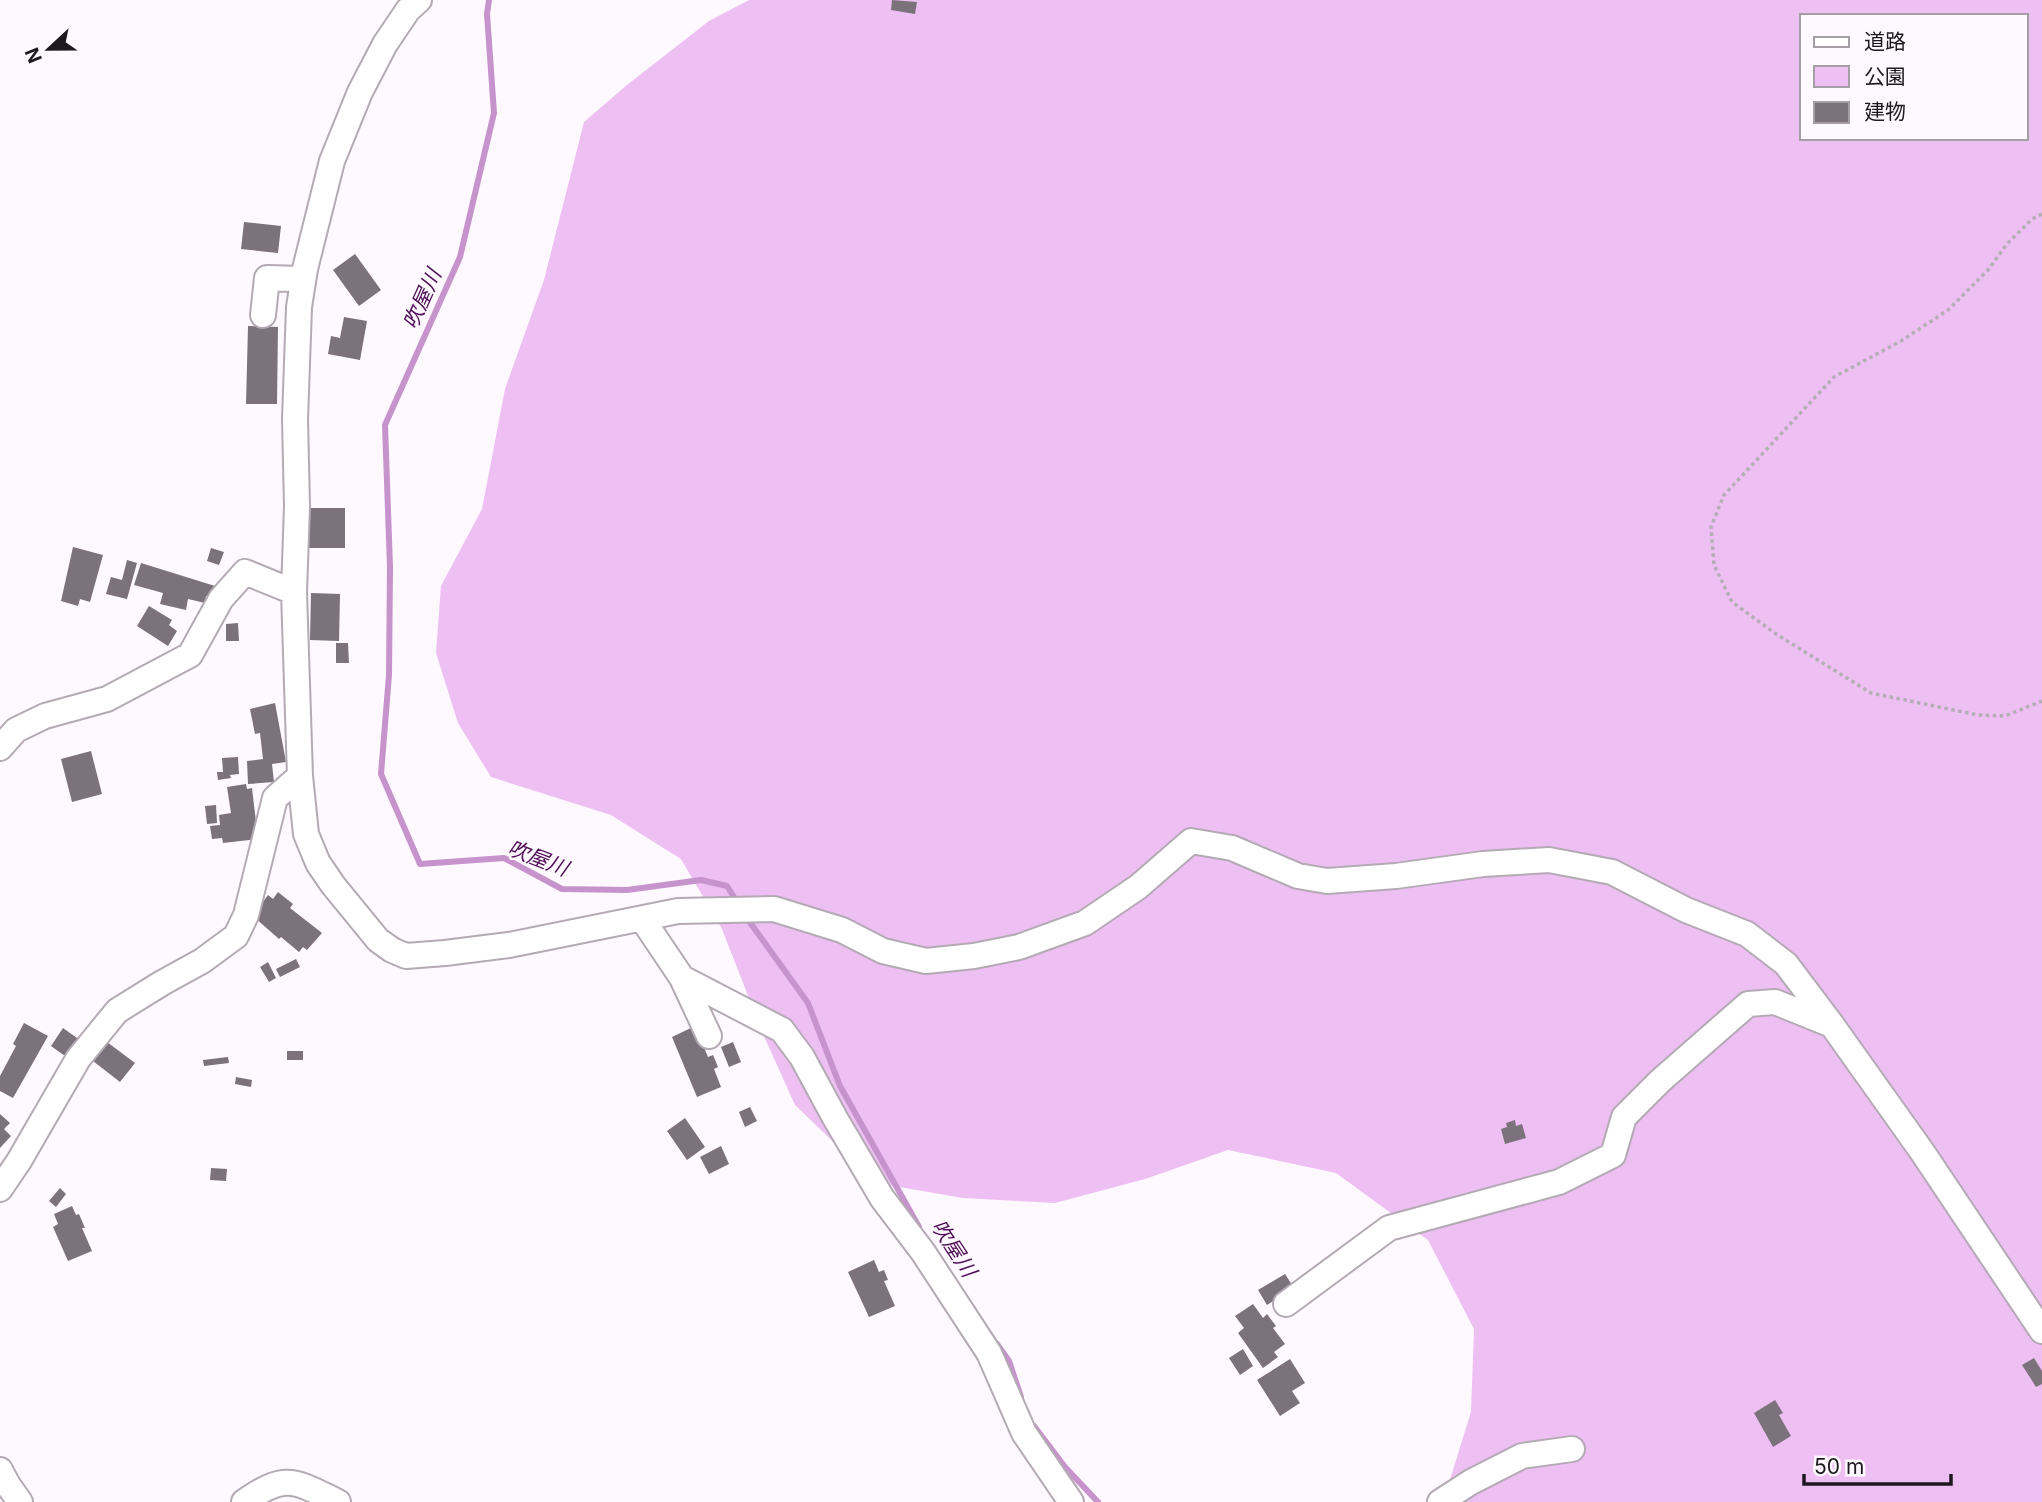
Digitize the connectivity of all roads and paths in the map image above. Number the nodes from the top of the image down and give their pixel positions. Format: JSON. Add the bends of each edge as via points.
{"nodes":[{"id":1,"x":419,"y":0,"type":"edge"},
{"id":2,"x":2042,"y":214,"type":"edge"},
{"id":3,"x":303,"y":279,"type":"junction"},
{"id":4,"x":263,"y":315,"type":"dead end"},
{"id":5,"x":294,"y":592,"type":"junction"},
{"id":6,"x":2042,"y":701,"type":"edge"},
{"id":7,"x":0,"y":748,"type":"edge"},
{"id":8,"x":300,"y":776,"type":"junction"},
{"id":9,"x":643,"y":920,"type":"junction"},
{"id":10,"x":682,"y":978,"type":"junction"},
{"id":11,"x":1832,"y":1025,"type":"junction"},
{"id":12,"x":709,"y":1036,"type":"dead end"},
{"id":13,"x":0,"y":1189,"type":"edge"},
{"id":14,"x":1286,"y":1304,"type":"dead end"},
{"id":15,"x":2042,"y":1331,"type":"edge"},
{"id":16,"x":1572,"y":1449,"type":"dead end"},
{"id":17,"x":0,"y":1470,"type":"edge"},
{"id":18,"x":20,"y":1502,"type":"edge"},
{"id":19,"x":244,"y":1502,"type":"edge"},
{"id":20,"x":338,"y":1502,"type":"edge"},
{"id":21,"x":1071,"y":1502,"type":"edge"},
{"id":22,"x":1440,"y":1502,"type":"edge"}],
"edges":[{"from":1,"to":3,"type":"street","via":[[385,44],[360,92],[332,161]]},
{"from":2,"to":6,"type":"path","via":[[2007,244],[1948,310],[1834,377],[1724,495],[1711,527],[1714,565],[1732,602],[1871,693],[1978,715],[2005,716]]},
{"from":3,"to":4,"type":"street","via":[[267,278]]},
{"from":3,"to":5,"type":"street","via":[[295,419]]},
{"from":5,"to":7,"type":"street","via":[[245,572],[221,599],[190,655],[107,699],[45,716],[16,730]]},
{"from":5,"to":8,"type":"street"},
{"from":8,"to":9,"type":"street","via":[[306,834],[318,863],[378,940],[392,950],[407,956],[496,947]]},
{"from":8,"to":13,"type":"street","via":[[275,798],[246,915],[236,936],[117,1012],[78,1059]]},
{"from":9,"to":10,"type":"street"},
{"from":9,"to":11,"type":"street","via":[[678,911],[774,909],[842,930],[883,951],[926,961],[1019,947],[1085,923],[1138,887],[1191,841],[1232,848],[1298,876],[1327,881],[1549,860],[1612,872],[1686,910],[1747,934],[1786,964]]},
{"from":10,"to":12,"type":"street"},
{"from":10,"to":21,"type":"street","via":[[782,1030],[883,1198],[989,1353],[1024,1433]]},
{"from":11,"to":14,"type":"street","via":[[1775,1002],[1748,1004],[1624,1117],[1613,1155],[1559,1182],[1389,1228]]},
{"from":11,"to":15,"type":"street"},
{"from":16,"to":22,"type":"street","via":[[1522,1456]]},
{"from":17,"to":18,"type":"street"},
{"from":19,"to":20,"type":"street","via":[[277,1482],[298,1482]]}]}
